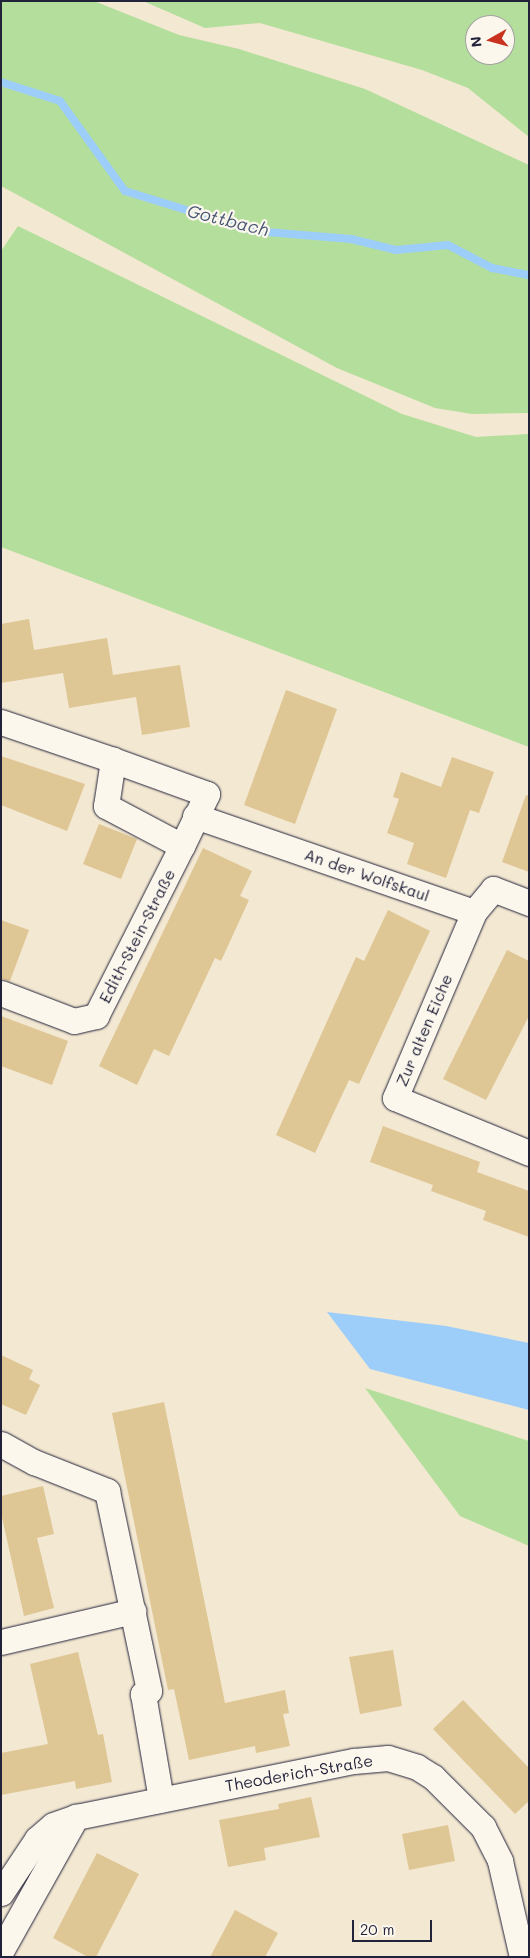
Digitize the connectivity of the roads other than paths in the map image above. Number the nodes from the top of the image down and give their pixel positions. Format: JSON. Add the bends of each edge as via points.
{"nodes":[{"id":1,"x":1,"y":722,"type":"edge"},
{"id":2,"x":113,"y":760,"type":"junction"},
{"id":3,"x":195,"y":816,"type":"junction"},
{"id":4,"x":182,"y":846,"type":"junction"},
{"id":5,"x":529,"y":903,"type":"edge"},
{"id":6,"x":474,"y":912,"type":"junction"},
{"id":7,"x":1,"y":993,"type":"edge"},
{"id":8,"x":529,"y":1152,"type":"edge"},
{"id":9,"x":1,"y":1444,"type":"edge"},
{"id":10,"x":133,"y":1611,"type":"junction"},
{"id":11,"x":1,"y":1642,"type":"edge"},
{"id":12,"x":161,"y":1799,"type":"junction"},
{"id":13,"x":76,"y":1817,"type":"junction"},
{"id":14,"x":1,"y":1893,"type":"edge"},
{"id":15,"x":1,"y":1951,"type":"edge"},
{"id":16,"x":522,"y":1957,"type":"edge"}],
"edges":[{"from":1,"to":2,"type":"street"},
{"from":2,"to":3,"type":"street","via":[[207,794]]},
{"from":2,"to":4,"type":"street","via":[[106,806]]},
{"from":3,"to":4,"type":"street"},
{"from":3,"to":6,"type":"street","name":"An der Wolfskaul"},
{"from":4,"to":7,"type":"street","name":"Edith-Stein-Straße","via":[[96,1016],[74,1021]]},
{"from":5,"to":6,"type":"street","via":[[493,889]]},
{"from":6,"to":8,"type":"street","name":"Zur alten Eiche","via":[[394,1098]]},
{"from":9,"to":10,"type":"street","via":[[34,1462],[107,1491]]},
{"from":10,"to":11,"type":"street"},
{"from":10,"to":12,"type":"street","via":[[149,1691],[143,1694]]},
{"from":12,"to":13,"type":"street","name":"Theoderich-Straße"},
{"from":12,"to":16,"type":"street","name":"Theoderich-Straße","via":[[354,1760],[388,1758],[417,1767],[448,1789],[495,1847]]},
{"from":13,"to":14,"type":"street","name":"Theoderich-Straße","via":[[53,1826],[37,1839]]},
{"from":13,"to":15,"type":"street"}]}
